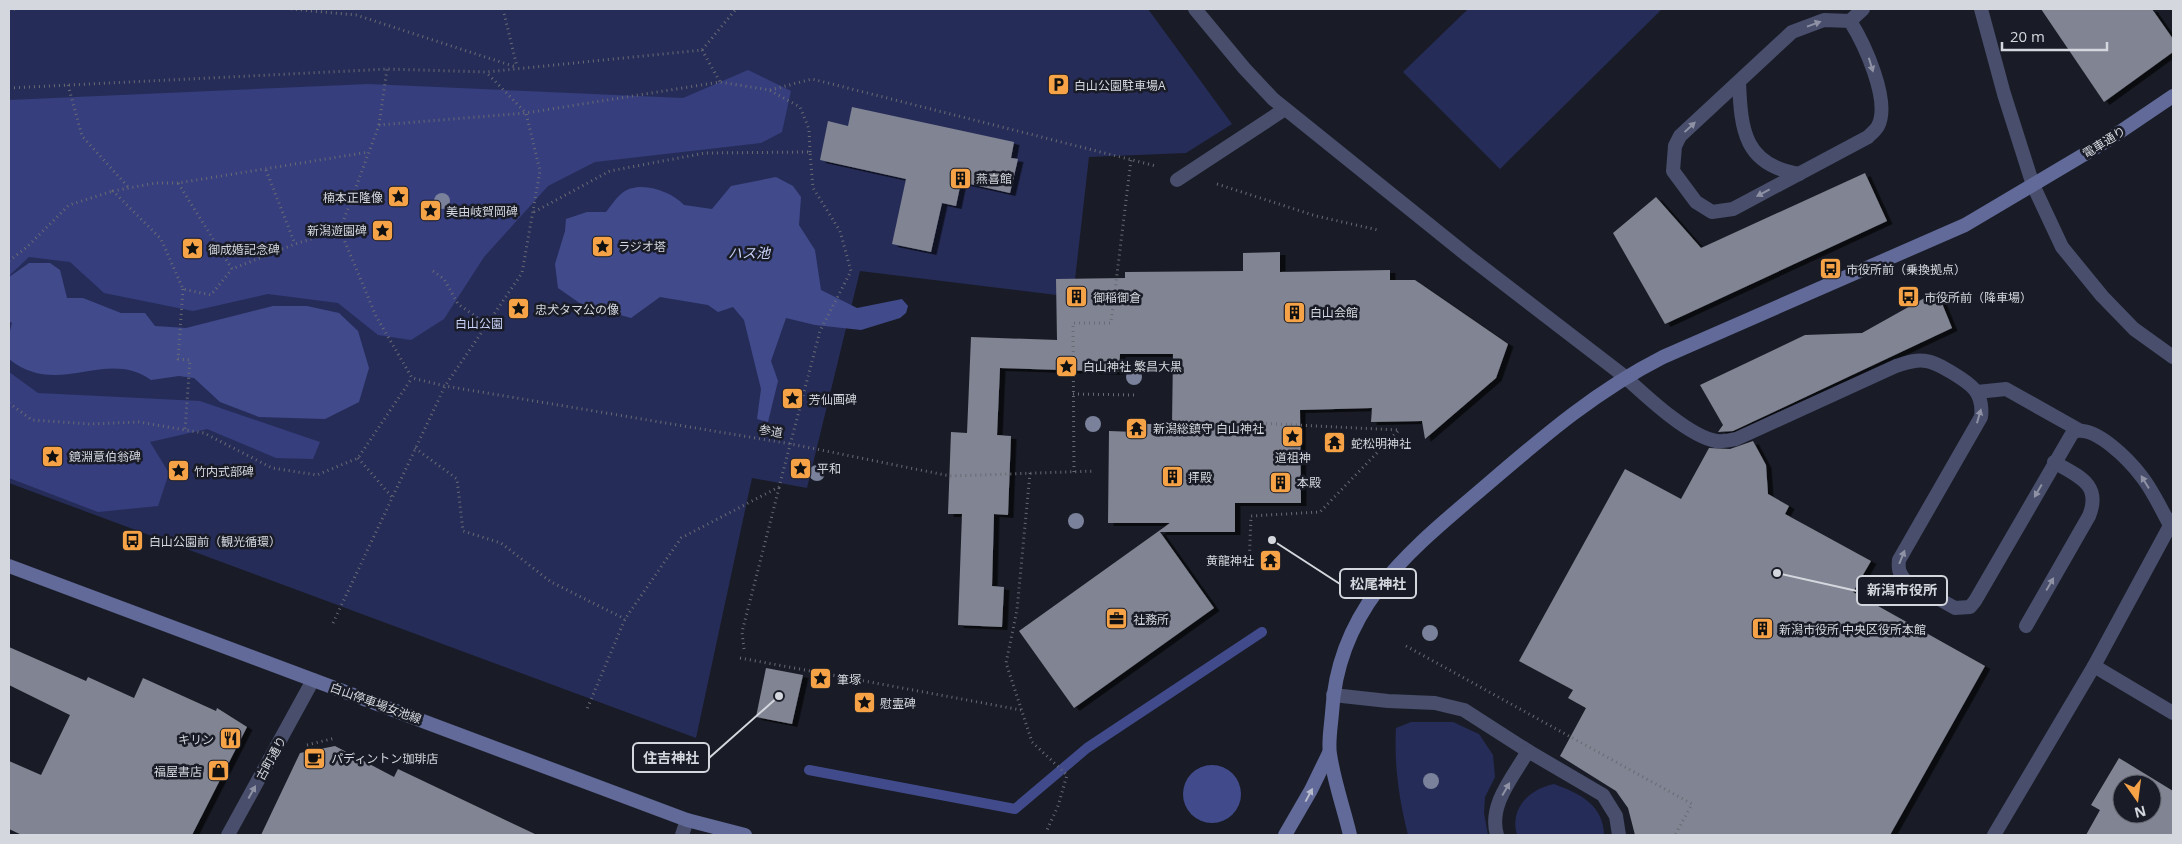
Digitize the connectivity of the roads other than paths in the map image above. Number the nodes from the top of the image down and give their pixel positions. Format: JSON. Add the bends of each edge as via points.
{"nodes":[{"id":1,"x":1195,"y":9,"type":"edge"},
{"id":2,"x":1863,"y":9,"type":"edge"},
{"id":3,"x":1981,"y":9,"type":"edge"},
{"id":4,"x":1850,"y":21,"type":"junction"},
{"id":5,"x":1738,"y":82,"type":"junction"},
{"id":6,"x":2173,"y":96,"type":"edge"},
{"id":7,"x":1285,"y":109,"type":"junction"},
{"id":8,"x":1799,"y":174,"type":"junction"},
{"id":9,"x":1181,"y":176,"type":"road end"},
{"id":10,"x":2033,"y":186,"type":"junction"},
{"id":11,"x":2173,"y":357,"type":"edge"},
{"id":12,"x":1624,"y":376,"type":"junction"},
{"id":13,"x":1977,"y":392,"type":"junction"},
{"id":14,"x":2078,"y":430,"type":"junction"},
{"id":15,"x":2054,"y":462,"type":"junction"},
{"id":16,"x":2172,"y":522,"type":"edge"},
{"id":17,"x":9,"y":566,"type":"edge"},
{"id":18,"x":2026,"y":626,"type":"dead end"},
{"id":19,"x":2094,"y":666,"type":"junction"},
{"id":20,"x":314,"y":680,"type":"junction"},
{"id":21,"x":1333,"y":695,"type":"junction"},
{"id":22,"x":2173,"y":713,"type":"edge"},
{"id":23,"x":1528,"y":751,"type":"junction"},
{"id":24,"x":1329,"y":753,"type":"junction"},
{"id":25,"x":687,"y":820,"type":"junction"},
{"id":26,"x":228,"y":835,"type":"edge"},
{"id":27,"x":682,"y":835,"type":"edge"},
{"id":28,"x":745,"y":835,"type":"edge"},
{"id":29,"x":1285,"y":835,"type":"edge"},
{"id":30,"x":1350,"y":835,"type":"edge"},
{"id":31,"x":1497,"y":835,"type":"edge"},
{"id":32,"x":1619,"y":835,"type":"edge"},
{"id":33,"x":1994,"y":835,"type":"edge"}],
"edges":[{"from":1,"to":7,"type":"street","via":[[1244,68]]},
{"from":2,"to":4,"type":"street"},
{"from":3,"to":10,"type":"street"},
{"from":5,"to":4,"type":"street","one_way":true,"via":[[1792,32],[1824,20]]},
{"from":4,"to":8,"type":"street","one_way":true,"via":[[1862,41],[1880,101],[1882,115],[1878,128],[1868,137]]},
{"from":5,"to":8,"type":"street","via":[[1742,120],[1752,149],[1762,161],[1779,171]]},
{"from":8,"to":5,"type":"street","one_way":true,"via":[[1733,209],[1712,212],[1696,202],[1673,171],[1675,146],[1680,136]]},
{"from":6,"to":10,"type":"main road","name":"電車通り"},
{"from":7,"to":9,"type":"street"},
{"from":7,"to":12,"type":"street"},
{"from":10,"to":11,"type":"street","via":[[2062,247],[2102,296],[2134,329]]},
{"from":10,"to":12,"type":"main road","name":"電車通り","via":[[1965,225]]},
{"from":12,"to":13,"type":"street","via":[[1668,414],[1703,437],[1718,441],[1736,439],[1896,366],[1914,361],[1939,365],[1969,382]]},
{"from":12,"to":21,"type":"main road","name":"電車通り","via":[[1552,429],[1397,566],[1370,597],[1357,620]]},
{"from":13,"to":14,"type":"street","via":[[2006,389]]},
{"from":15,"to":13,"type":"street","one_way":true,"via":[[1970,607],[1956,608],[1905,580],[1900,574],[1899,560],[1981,417],[1982,404]]},
{"from":14,"to":15,"type":"street","via":[[2068,436]]},
{"from":16,"to":14,"type":"street","one_way":true,"via":[[2143,477],[2119,451]]},
{"from":18,"to":15,"type":"street","one_way":true,"via":[[2094,504],[2086,482]]},
{"from":16,"to":19,"type":"street"},
{"from":17,"to":20,"type":"main road","name":"白山停車場女池線"},
{"from":19,"to":22,"type":"street"},
{"from":19,"to":33,"type":"street"},
{"from":20,"to":25,"type":"main road","name":"白山停車場女池線"},
{"from":26,"to":20,"type":"street","name":"古町通り","one_way":true},
{"from":21,"to":23,"type":"street","via":[[1388,702],[1435,703],[1464,710]]},
{"from":21,"to":24,"type":"main road","name":"電車通り"},
{"from":31,"to":23,"type":"street","one_way":true,"via":[[1496,806]]},
{"from":23,"to":32,"type":"street","via":[[1603,795],[1616,816]]},
{"from":29,"to":24,"type":"main road","one_way":true},
{"from":24,"to":30,"type":"main road"},
{"from":25,"to":27,"type":"street"},
{"from":25,"to":28,"type":"main road","name":"白山停車場女池線"}]}
